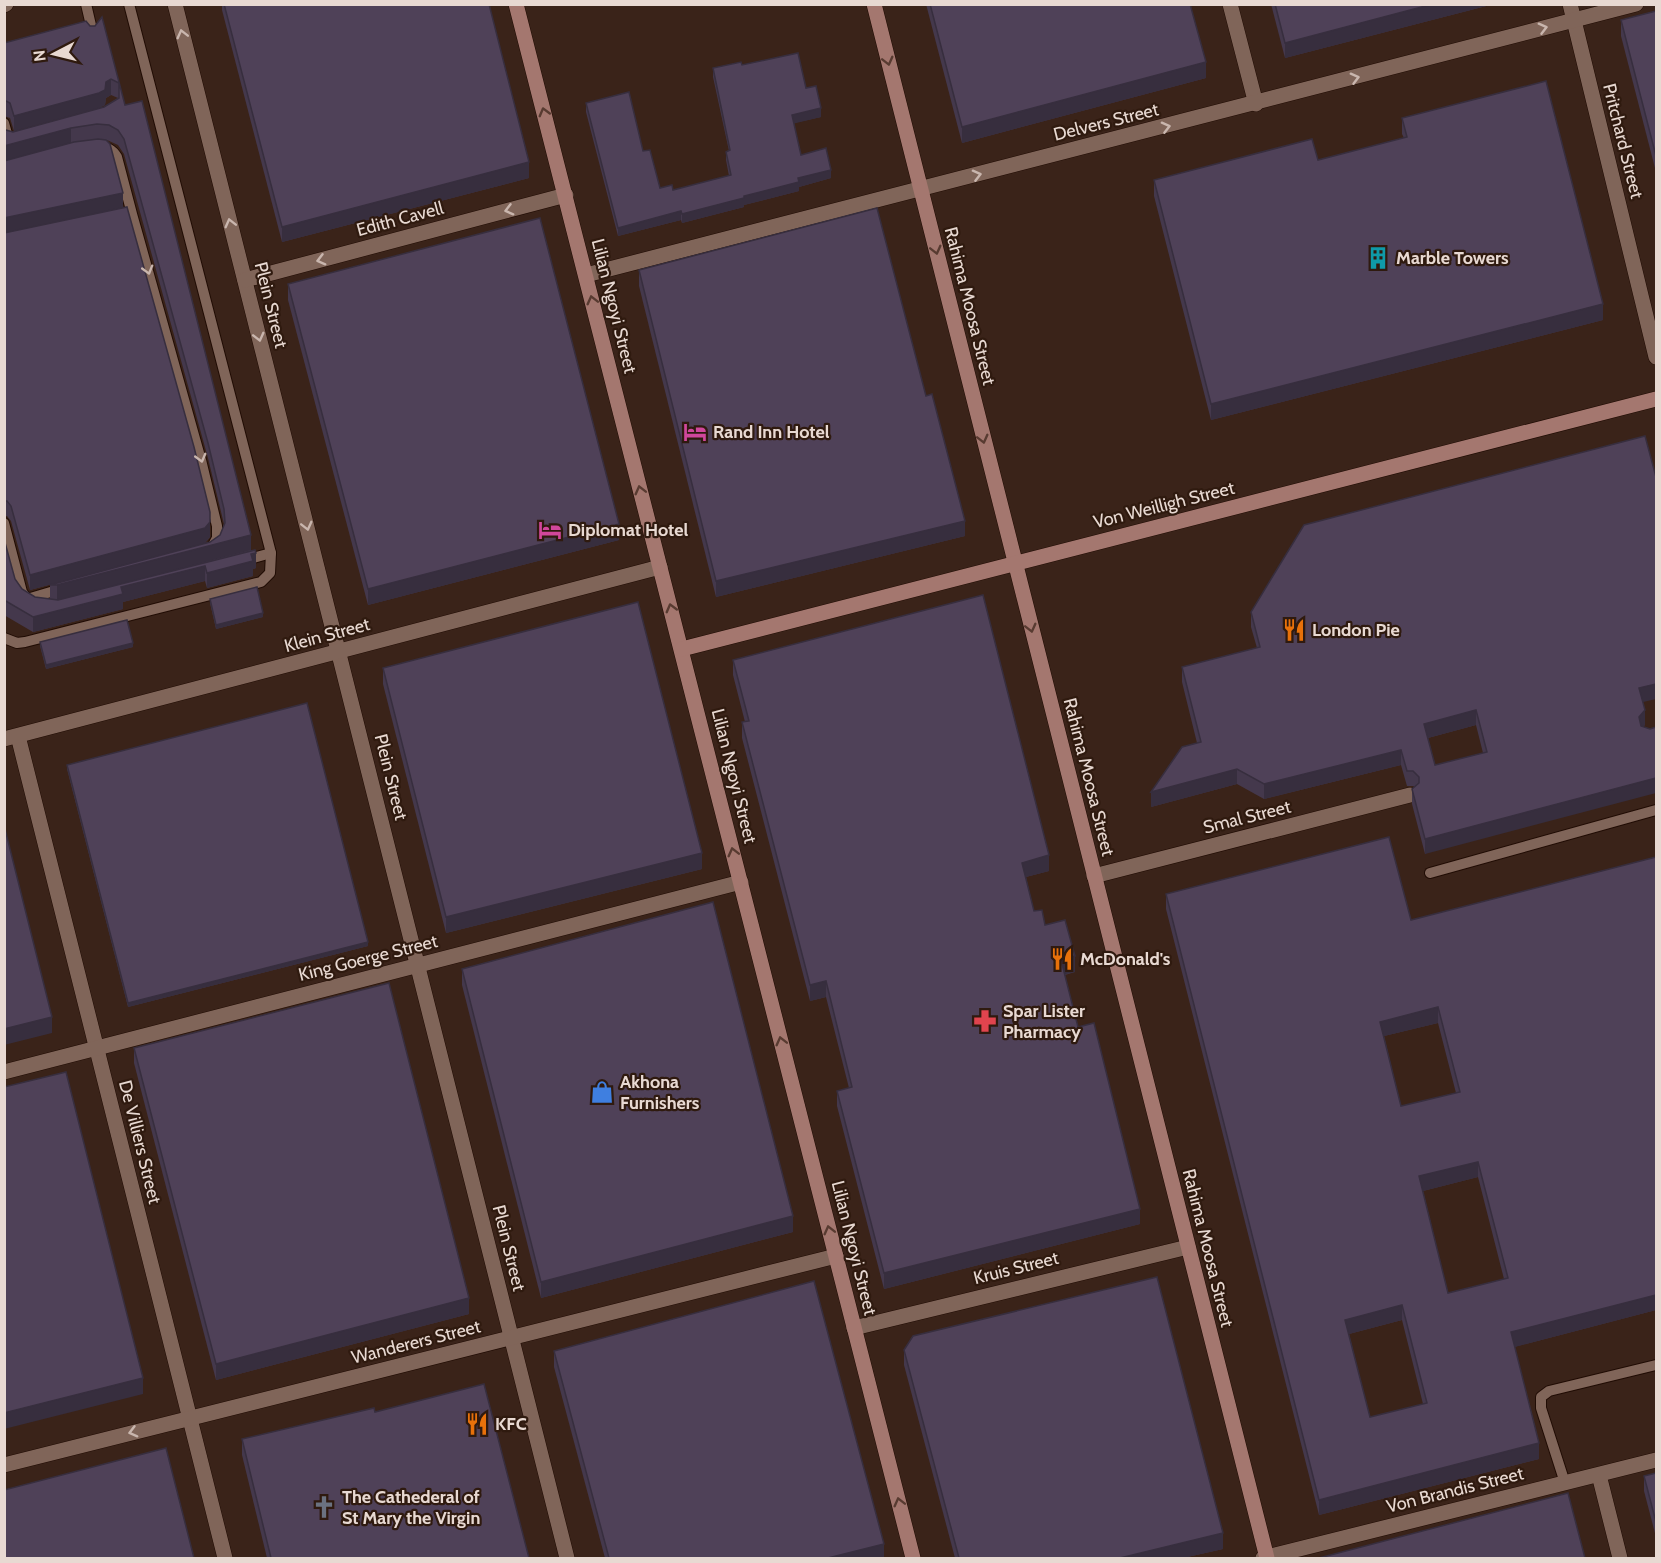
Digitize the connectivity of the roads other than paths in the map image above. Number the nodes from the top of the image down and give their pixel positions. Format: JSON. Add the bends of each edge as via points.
{"nodes":[{"id":1,"x":86,"y":4,"type":"edge"},
{"id":2,"x":129,"y":4,"type":"edge"},
{"id":3,"x":175,"y":4,"type":"edge"},
{"id":4,"x":516,"y":4,"type":"edge"},
{"id":5,"x":874,"y":4,"type":"edge"},
{"id":6,"x":1230,"y":4,"type":"edge"},
{"id":7,"x":1570,"y":4,"type":"edge"},
{"id":8,"x":1636,"y":4,"type":"edge"},
{"id":9,"x":1574,"y":20,"type":"junction"},
{"id":10,"x":93,"y":34,"type":"edge"},
{"id":11,"x":1256,"y":104,"type":"junction"},
{"id":12,"x":4,"y":123,"type":"edge"},
{"id":13,"x":23,"y":136,"type":"edge"},
{"id":14,"x":89,"y":147,"type":"edge"},
{"id":15,"x":920,"y":189,"type":"junction"},
{"id":16,"x":566,"y":195,"type":"junction"},
{"id":17,"x":132,"y":214,"type":"junction"},
{"id":18,"x":120,"y":216,"type":"edge"},
{"id":19,"x":586,"y":275,"type":"junction"},
{"id":20,"x":245,"y":280,"type":"junction"},
{"id":21,"x":1656,"y":357,"type":"edge"},
{"id":22,"x":1656,"y":399,"type":"edge"},
{"id":23,"x":4,"y":523,"type":"edge"},
{"id":24,"x":197,"y":553,"type":"edge"},
{"id":25,"x":271,"y":553,"type":"junction"},
{"id":26,"x":1015,"y":563,"type":"junction"},
{"id":27,"x":230,"y":564,"type":"edge"},
{"id":28,"x":660,"y":567,"type":"junction"},
{"id":29,"x":78,"y":585,"type":"edge"},
{"id":30,"x":27,"y":599,"type":"junction"},
{"id":31,"x":40,"y":607,"type":"edge"},
{"id":32,"x":4,"y":639,"type":"edge"},
{"id":33,"x":682,"y":649,"type":"junction"},
{"id":34,"x":339,"y":652,"type":"junction"},
{"id":35,"x":11,"y":737,"type":"edge"},
{"id":36,"x":1410,"y":795,"type":"edge"},
{"id":37,"x":1656,"y":810,"type":"edge"},
{"id":38,"x":1430,"y":873,"type":"dead end"},
{"id":39,"x":1094,"y":876,"type":"junction"},
{"id":40,"x":741,"y":882,"type":"junction"},
{"id":41,"x":418,"y":966,"type":"junction"},
{"id":42,"x":96,"y":1048,"type":"junction"},
{"id":43,"x":4,"y":1072,"type":"edge"},
{"id":44,"x":1188,"y":1247,"type":"junction"},
{"id":45,"x":836,"y":1256,"type":"junction"},
{"id":46,"x":854,"y":1328,"type":"junction"},
{"id":47,"x":511,"y":1338,"type":"junction"},
{"id":48,"x":1656,"y":1365,"type":"edge"},
{"id":49,"x":189,"y":1417,"type":"junction"},
{"id":50,"x":1656,"y":1460,"type":"edge"},
{"id":51,"x":4,"y":1466,"type":"edge"},
{"id":52,"x":1599,"y":1475,"type":"junction"},
{"id":53,"x":1565,"y":1483,"type":"junction"},
{"id":54,"x":225,"y":1558,"type":"edge"},
{"id":55,"x":567,"y":1558,"type":"edge"},
{"id":56,"x":913,"y":1558,"type":"edge"},
{"id":57,"x":1266,"y":1558,"type":"edge"},
{"id":58,"x":1620,"y":1558,"type":"edge"}],
"edges":[{"from":1,"to":10,"type":"lane"},
{"from":2,"to":25,"type":"lane"},
{"from":20,"to":3,"type":"street","name":"Plein Street","one_way":true},
{"from":16,"to":4,"type":"street","name":"Lilian Ngoyi Street","one_way":true},
{"from":5,"to":15,"type":"street","name":"Rahima Moosa Street","one_way":true},
{"from":6,"to":11,"type":"street"},
{"from":7,"to":9,"type":"street","name":"Pritchard Street"},
{"from":8,"to":9,"type":"street","name":"Delvers Street"},
{"from":11,"to":9,"type":"street","name":"Delvers Street","one_way":true},
{"from":9,"to":21,"type":"street","name":"Pritchard Street"},
{"from":15,"to":11,"type":"street","name":"Delvers Street","one_way":true},
{"from":12,"to":13,"type":"lane","via":[[9,139]]},
{"from":14,"to":17,"type":"lane","via":[[114,151]]},
{"from":15,"to":19,"type":"street","name":"Delvers Street"},
{"from":15,"to":26,"type":"street","name":"Rahima Moosa Street","one_way":true},
{"from":16,"to":19,"type":"street","name":"Lilian Ngoyi Street"},
{"from":16,"to":20,"type":"street","name":"Edith Cavell","one_way":true},
{"from":17,"to":18,"type":"lane"},
{"from":17,"to":24,"type":"lane","one_way":true,"via":[[217,526],[214,545]]},
{"from":28,"to":19,"type":"street","name":"Lilian Ngoyi Street","one_way":true},
{"from":20,"to":34,"type":"street","name":"Plein Street","one_way":true},
{"from":22,"to":26,"type":"street","name":"Von Weilligh Street"},
{"from":23,"to":30,"type":"lane"},
{"from":25,"to":27,"type":"lane"},
{"from":25,"to":32,"type":"lane","via":[[270,573],[261,582],[26,642]]},
{"from":26,"to":33,"type":"street","name":"Von Weilligh Street"},
{"from":26,"to":39,"type":"street","name":"Rahima Moosa Street","one_way":true},
{"from":33,"to":28,"type":"street","name":"Lilian Ngoyi Street","one_way":true},
{"from":28,"to":34,"type":"street","name":"Klein Street"},
{"from":29,"to":30,"type":"lane"},
{"from":30,"to":31,"type":"lane"},
{"from":40,"to":33,"type":"street","name":"Lilian Ngoyi Street","one_way":true},
{"from":34,"to":35,"type":"street","name":"Klein Street"},
{"from":34,"to":41,"type":"street","name":"Plein Street"},
{"from":35,"to":42,"type":"street","name":"De Villiers Street"},
{"from":36,"to":39,"type":"street","name":"Smal Street"},
{"from":37,"to":38,"type":"lane"},
{"from":39,"to":44,"type":"street","name":"Rahima Moosa Street"},
{"from":40,"to":41,"type":"street","name":"King Goerge Street"},
{"from":45,"to":40,"type":"street","name":"Lilian Ngoyi Street","one_way":true},
{"from":41,"to":42,"type":"street","name":"King Goerge Street"},
{"from":41,"to":47,"type":"street","name":"Plein Street"},
{"from":42,"to":43,"type":"street","name":"King Goerge Street"},
{"from":42,"to":49,"type":"street","name":"De Villiers Street"},
{"from":44,"to":46,"type":"street","name":"Kruis Street"},
{"from":44,"to":57,"type":"street","name":"Rahima Moosa Street"},
{"from":45,"to":46,"type":"street","name":"Lilian Ngoyi Street"},
{"from":45,"to":47,"type":"street","name":"Wanderers Street"},
{"from":56,"to":46,"type":"street","name":"Lilian Ngoyi Street","one_way":true},
{"from":47,"to":49,"type":"street","name":"Wanderers Street"},
{"from":47,"to":55,"type":"street","name":"Plein Street"},
{"from":48,"to":53,"type":"lane","via":[[1549,1391],[1541,1397]]},
{"from":49,"to":51,"type":"street","name":"Wanderers Street","one_way":true},
{"from":49,"to":54,"type":"street","name":"De Villiers Street"},
{"from":50,"to":52,"type":"street","name":"Von Brandis Street"},
{"from":52,"to":53,"type":"street","name":"Von Brandis Street"},
{"from":52,"to":58,"type":"street"},
{"from":53,"to":57,"type":"street","name":"Von Brandis Street"}]}
